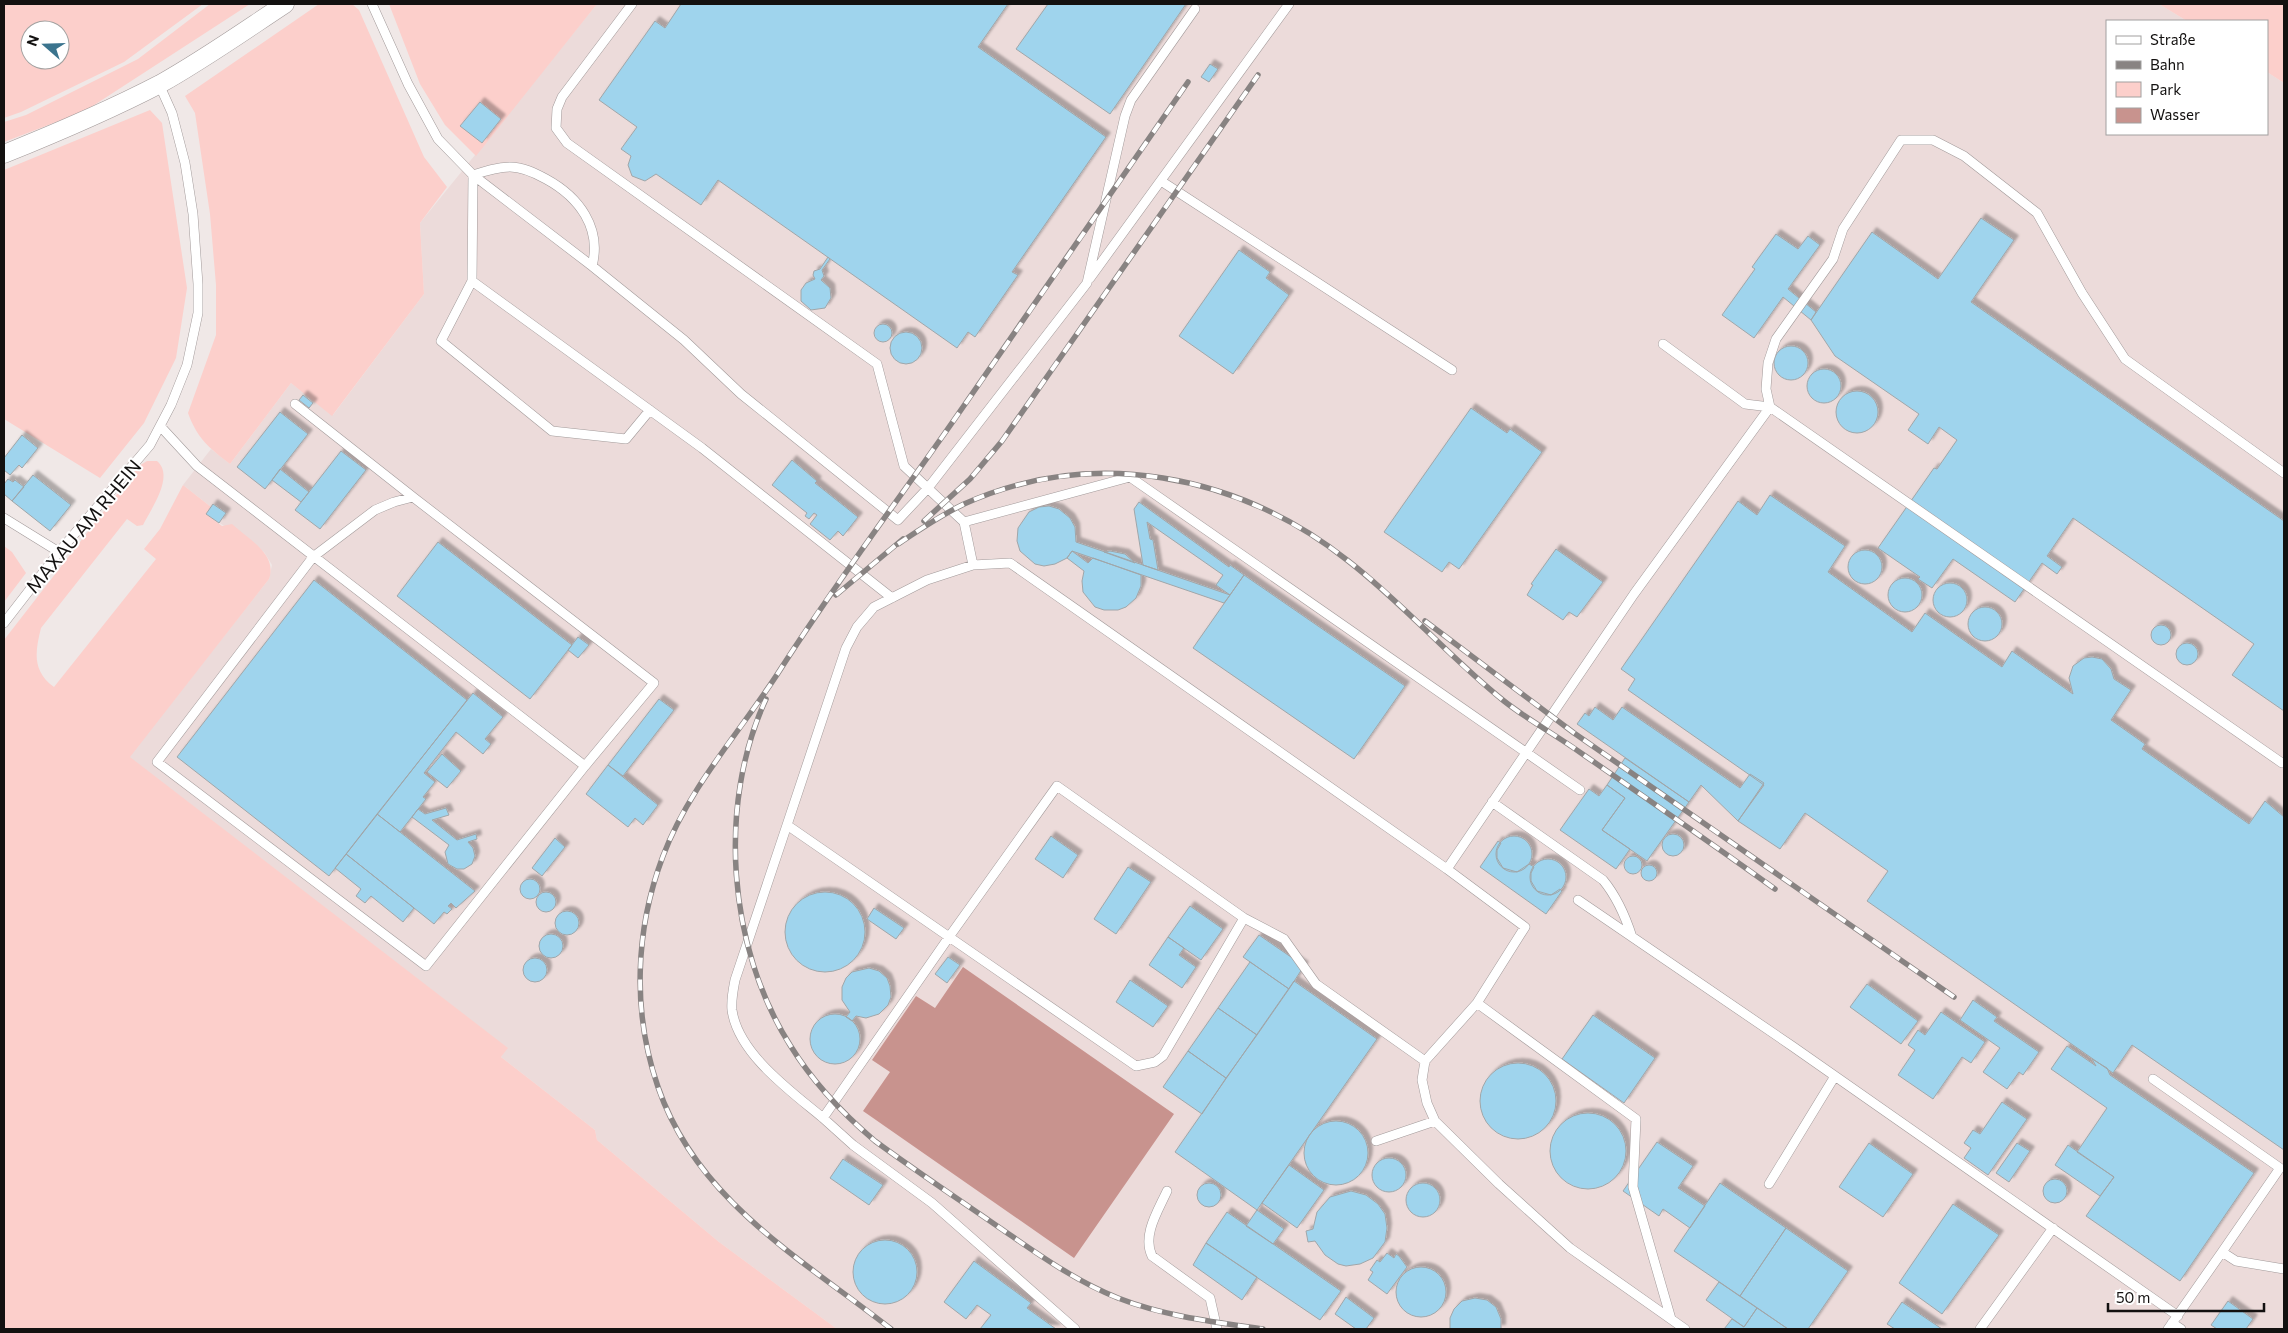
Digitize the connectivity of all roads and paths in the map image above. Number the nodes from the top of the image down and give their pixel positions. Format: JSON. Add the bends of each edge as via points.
{"nodes":[{"id":1,"x":284,"y":4,"type":"edge"},
{"id":2,"x":372,"y":4,"type":"edge"},
{"id":3,"x":632,"y":4,"type":"edge"},
{"id":4,"x":1289,"y":4,"type":"edge"},
{"id":5,"x":1195,"y":9,"type":"dead end"},
{"id":6,"x":159,"y":84,"type":"junction"},
{"id":7,"x":4,"y":154,"type":"edge"},
{"id":8,"x":472,"y":174,"type":"junction"},
{"id":9,"x":1161,"y":181,"type":"junction"},
{"id":10,"x":592,"y":266,"type":"junction"},
{"id":11,"x":472,"y":281,"type":"junction"},
{"id":12,"x":1087,"y":283,"type":"junction"},
{"id":13,"x":1663,"y":344,"type":"dead end"},
{"id":14,"x":1452,"y":370,"type":"dead end"},
{"id":15,"x":295,"y":404,"type":"dead end"},
{"id":16,"x":1770,"y":407,"type":"junction"},
{"id":17,"x":650,"y":410,"type":"junction"},
{"id":18,"x":160,"y":428,"type":"junction"},
{"id":19,"x":2284,"y":473,"type":"edge"},
{"id":20,"x":928,"y":488,"type":"junction"},
{"id":21,"x":413,"y":497,"type":"junction"},
{"id":22,"x":4,"y":518,"type":"edge"},
{"id":23,"x":964,"y":522,"type":"junction"},
{"id":24,"x":59,"y":552,"type":"junction"},
{"id":25,"x":313,"y":558,"type":"junction"},
{"id":26,"x":973,"y":565,"type":"junction"},
{"id":27,"x":892,"y":598,"type":"junction"},
{"id":28,"x":4,"y":624,"type":"edge"},
{"id":29,"x":1526,"y":752,"type":"junction"},
{"id":30,"x":2282,"y":763,"type":"dead end"},
{"id":31,"x":585,"y":766,"type":"junction"},
{"id":32,"x":1580,"y":790,"type":"dead end"},
{"id":33,"x":1492,"y":802,"type":"junction"},
{"id":34,"x":787,"y":824,"type":"junction"},
{"id":35,"x":1447,"y":869,"type":"junction"},
{"id":36,"x":1578,"y":900,"type":"dead end"},
{"id":37,"x":1244,"y":918,"type":"junction"},
{"id":38,"x":949,"y":936,"type":"junction"},
{"id":39,"x":1632,"y":937,"type":"junction"},
{"id":40,"x":1477,"y":1003,"type":"junction"},
{"id":41,"x":1425,"y":1061,"type":"junction"},
{"id":42,"x":1835,"y":1076,"type":"junction"},
{"id":43,"x":2153,"y":1079,"type":"dead end"},
{"id":44,"x":823,"y":1118,"type":"junction"},
{"id":45,"x":1435,"y":1121,"type":"junction"},
{"id":46,"x":1376,"y":1141,"type":"dead end"},
{"id":47,"x":2282,"y":1170,"type":"edge"},
{"id":48,"x":1769,"y":1184,"type":"dead end"},
{"id":49,"x":1167,"y":1191,"type":"dead end"},
{"id":50,"x":2053,"y":1228,"type":"junction"},
{"id":51,"x":2222,"y":1252,"type":"junction"},
{"id":52,"x":2284,"y":1269,"type":"edge"},
{"id":53,"x":1671,"y":1319,"type":"junction"},
{"id":54,"x":2173,"y":1323,"type":"edge"},
{"id":55,"x":1075,"y":1329,"type":"edge"},
{"id":56,"x":1217,"y":1329,"type":"edge"},
{"id":57,"x":1686,"y":1329,"type":"edge"},
{"id":58,"x":1980,"y":1329,"type":"edge"},
{"id":59,"x":2181,"y":1329,"type":"edge"}],
"edges":[{"from":1,"to":6,"type":"street"},
{"from":2,"to":8,"type":"lane","via":[[408,84],[438,139]]},
{"from":3,"to":20,"type":"lane","via":[[562,97],[557,109],[556,128],[567,143],[877,364],[904,466]]},
{"from":4,"to":9,"type":"lane"},
{"from":5,"to":12,"type":"lane","via":[[1131,100]]},
{"from":6,"to":7,"type":"street"},
{"from":6,"to":18,"type":"lane","name":"MAXAU AM RHEIN","via":[[172,114],[185,163],[193,214],[198,284],[198,313],[187,366]]},
{"from":8,"to":10,"type":"lane"},
{"from":8,"to":10,"type":"lane","via":[[512,167],[533,172],[560,186],[590,222],[595,253]]},
{"from":8,"to":11,"type":"lane"},
{"from":9,"to":12,"type":"lane"},
{"from":9,"to":14,"type":"lane"},
{"from":10,"to":20,"type":"lane","via":[[684,340],[741,394],[898,520]]},
{"from":11,"to":17,"type":"lane"},
{"from":11,"to":17,"type":"lane","via":[[441,341],[552,431],[626,439]]},
{"from":12,"to":20,"type":"lane"},
{"from":13,"to":16,"type":"lane","via":[[1745,404]]},
{"from":15,"to":21,"type":"lane"},
{"from":16,"to":19,"type":"lane","via":[[1766,389],[1768,363],[1776,339],[1833,259],[1843,229],[1901,140],[1933,140],[1964,156],[2036,213],[2124,359]]},
{"from":16,"to":29,"type":"lane","via":[[1634,594]]},
{"from":16,"to":30,"type":"lane"},
{"from":17,"to":27,"type":"lane"},
{"from":18,"to":24,"type":"lane","name":"MAXAU AM RHEIN","via":[[150,445]]},
{"from":18,"to":25,"type":"lane","via":[[198,466]]},
{"from":20,"to":23,"type":"lane"},
{"from":21,"to":25,"type":"lane","via":[[375,510]]},
{"from":21,"to":31,"type":"lane","via":[[654,683]]},
{"from":22,"to":24,"type":"lane"},
{"from":23,"to":26,"type":"lane"},
{"from":23,"to":29,"type":"lane","via":[[1130,477]]},
{"from":24,"to":28,"type":"lane","name":"MAXAU AM RHEIN"},
{"from":25,"to":31,"type":"lane"},
{"from":25,"to":31,"type":"lane","via":[[156,762],[426,966]]},
{"from":26,"to":27,"type":"lane","via":[[927,580]]},
{"from":26,"to":35,"type":"lane","via":[[1010,563]]},
{"from":27,"to":34,"type":"lane","via":[[874,607],[846,648]]},
{"from":29,"to":32,"type":"lane"},
{"from":29,"to":33,"type":"lane"},
{"from":33,"to":35,"type":"lane"},
{"from":33,"to":39,"type":"lane","via":[[1602,880],[1614,893]]},
{"from":34,"to":38,"type":"lane"},
{"from":34,"to":44,"type":"lane","via":[[735,980],[732,1011],[739,1030],[760,1061]]},
{"from":35,"to":40,"type":"lane","via":[[1524,927]]},
{"from":36,"to":39,"type":"lane"},
{"from":37,"to":38,"type":"lane","via":[[1057,786]]},
{"from":37,"to":38,"type":"lane","via":[[1163,1056],[1155,1062],[1136,1066]]},
{"from":37,"to":41,"type":"lane","via":[[1284,939],[1316,984]]},
{"from":38,"to":44,"type":"lane"},
{"from":39,"to":42,"type":"lane"},
{"from":40,"to":41,"type":"lane"},
{"from":40,"to":53,"type":"lane","via":[[1636,1119],[1633,1187]]},
{"from":41,"to":45,"type":"lane","via":[[1422,1080]]},
{"from":42,"to":48,"type":"lane"},
{"from":42,"to":50,"type":"lane"},
{"from":43,"to":47,"type":"lane"},
{"from":44,"to":55,"type":"lane","via":[[853,1145],[932,1203]]},
{"from":45,"to":46,"type":"lane"},
{"from":45,"to":53,"type":"lane","via":[[1570,1248]]},
{"from":47,"to":51,"type":"lane"},
{"from":49,"to":56,"type":"lane","via":[[1149,1236],[1149,1249],[1152,1256],[1210,1298]]},
{"from":50,"to":54,"type":"lane"},
{"from":50,"to":58,"type":"lane"},
{"from":51,"to":52,"type":"lane","via":[[2236,1261]]},
{"from":51,"to":54,"type":"lane"},
{"from":53,"to":57,"type":"lane"},
{"from":54,"to":59,"type":"lane"}]}
